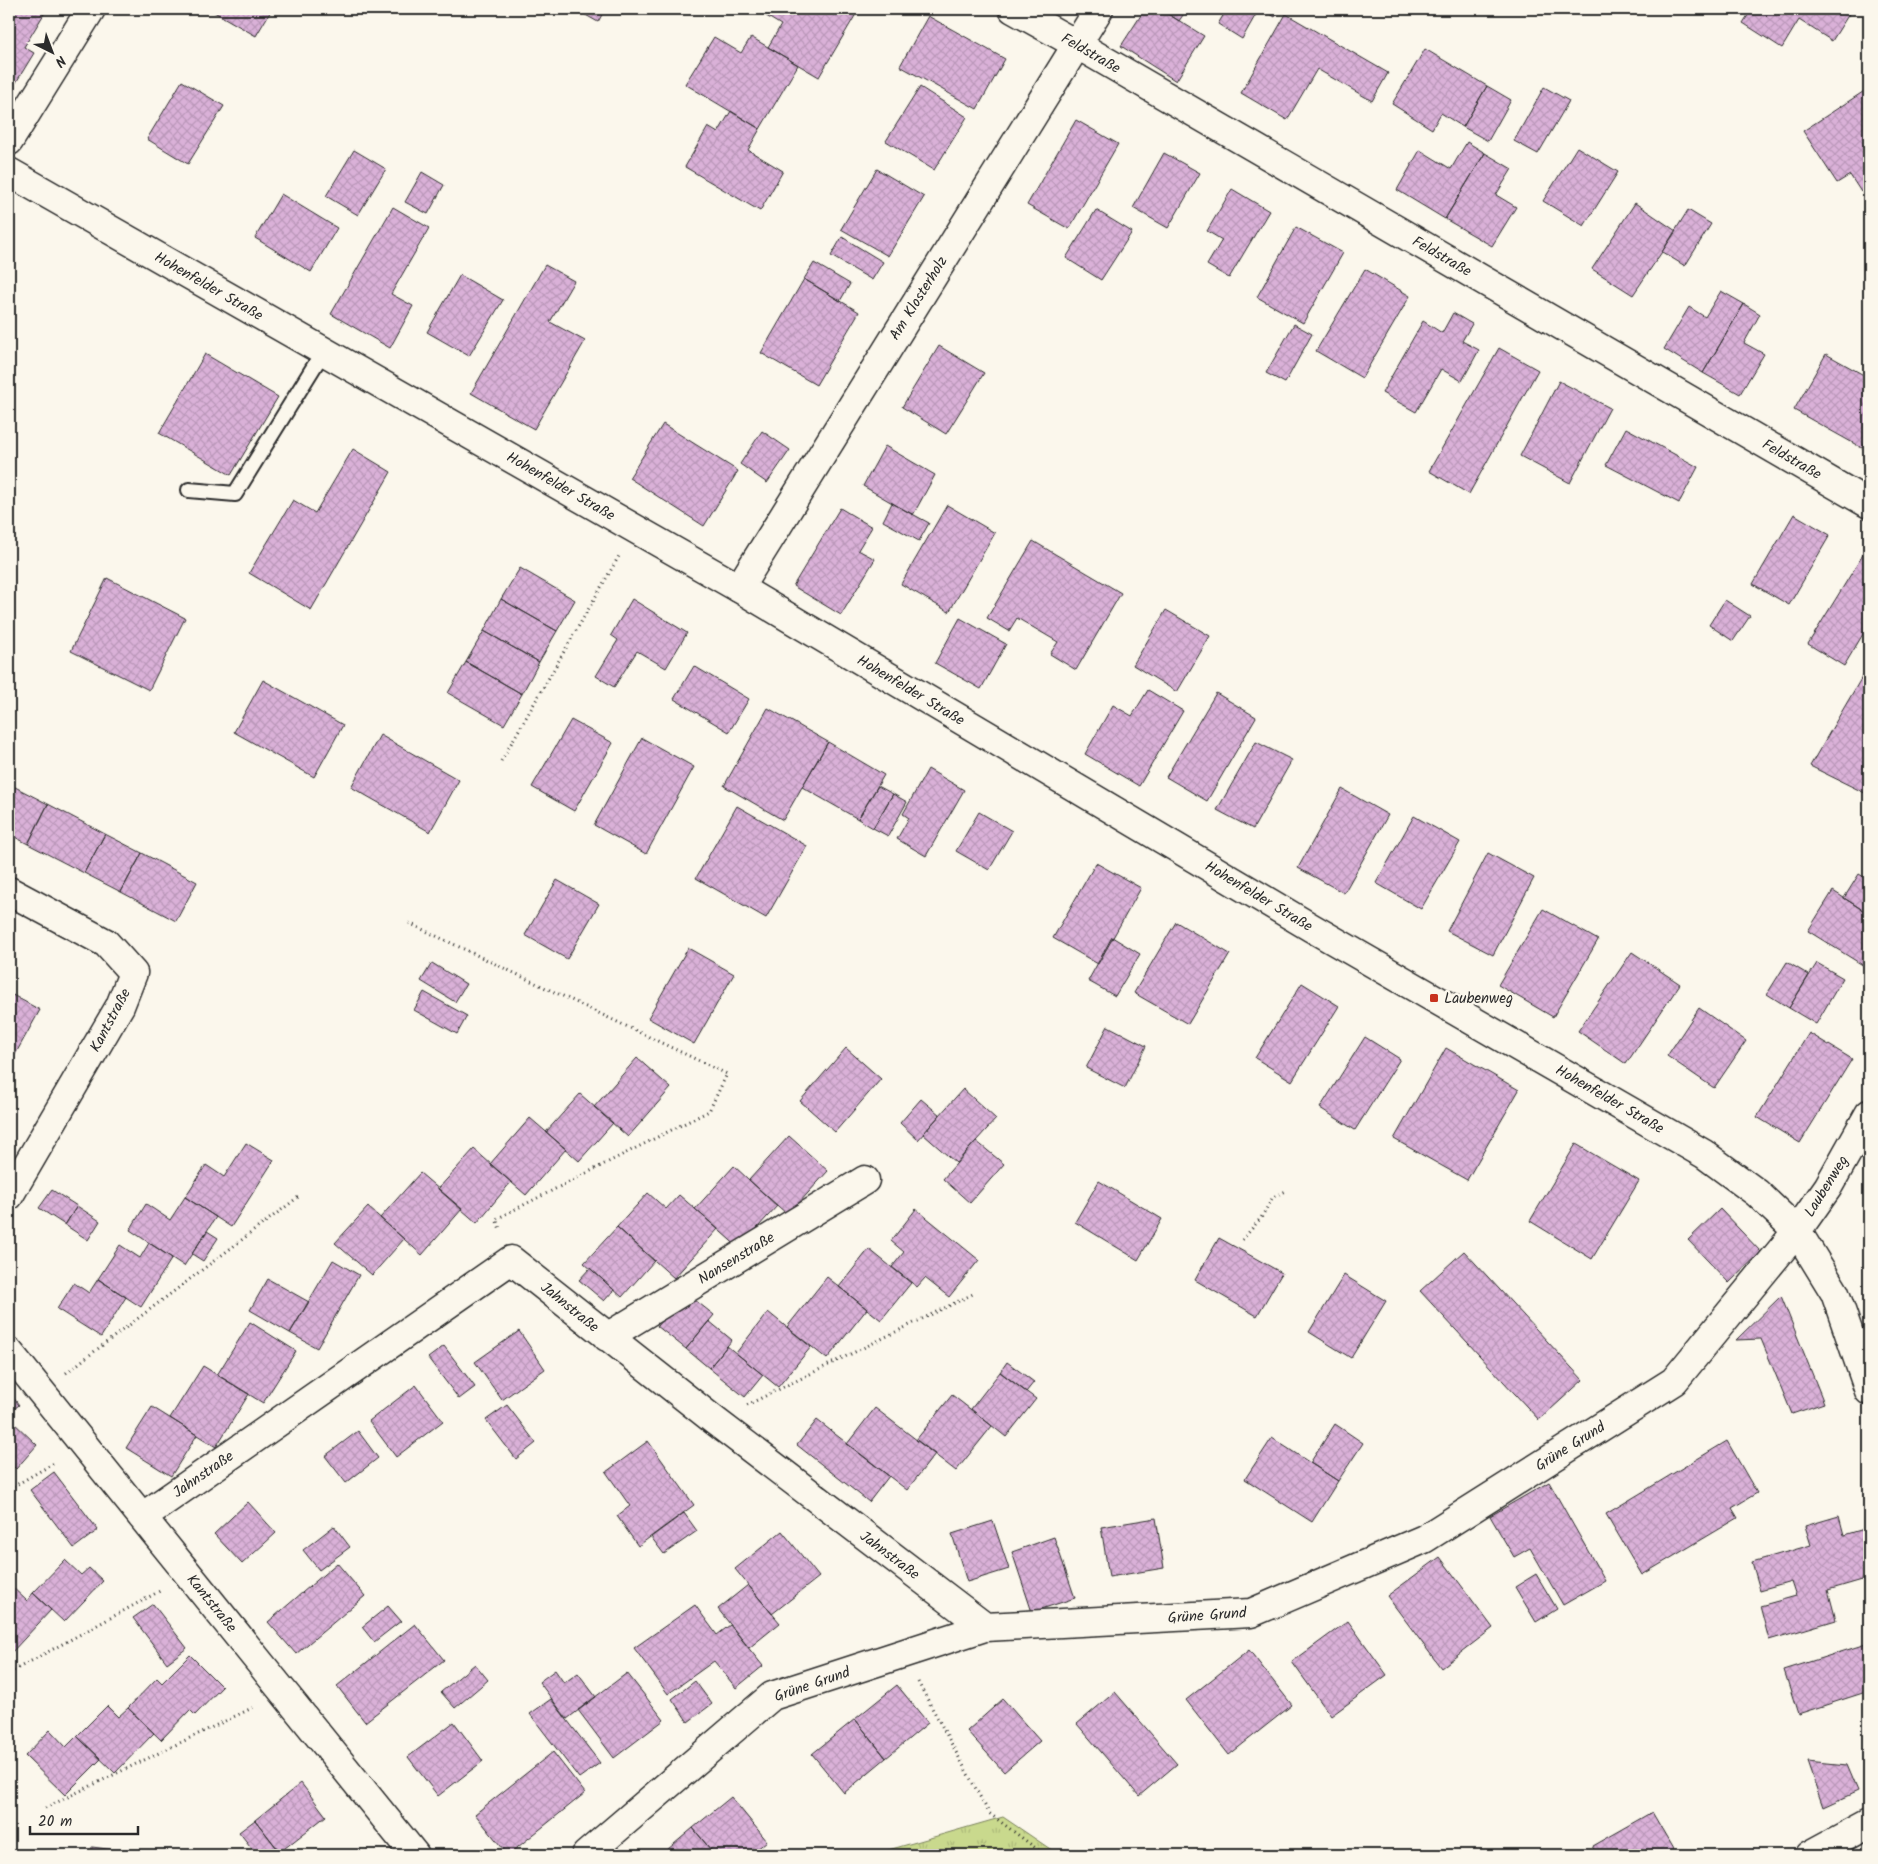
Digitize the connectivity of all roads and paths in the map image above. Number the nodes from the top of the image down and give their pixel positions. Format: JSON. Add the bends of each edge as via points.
{"nodes":[{"id":1,"x":91,"y":9,"type":"edge"},
{"id":2,"x":1013,"y":9,"type":"edge"},
{"id":3,"x":1099,"y":9,"type":"edge"},
{"id":4,"x":1076,"y":44,"type":"junction"},
{"id":5,"x":9,"y":141,"type":"edge"},
{"id":6,"x":9,"y":172,"type":"edge"},
{"id":7,"x":323,"y":352,"type":"junction"},
{"id":8,"x":189,"y":490,"type":"dead end"},
{"id":9,"x":1869,"y":504,"type":"edge"},
{"id":10,"x":634,"y":528,"type":"junction"},
{"id":11,"x":739,"y":588,"type":"junction"},
{"id":12,"x":500,"y":761,"type":"dead end"},
{"id":13,"x":9,"y":891,"type":"edge"},
{"id":14,"x":409,"y":923,"type":"dead end"},
{"id":15,"x":1869,"y":1114,"type":"edge"},
{"id":16,"x":865,"y":1180,"type":"dead end"},
{"id":17,"x":1288,"y":1190,"type":"dead end"},
{"id":18,"x":301,"y":1195,"type":"dead end"},
{"id":19,"x":9,"y":1196,"type":"edge"},
{"id":20,"x":1798,"y":1231,"type":"junction"},
{"id":21,"x":1242,"y":1240,"type":"dead end"},
{"id":22,"x":511,"y":1260,"type":"junction"},
{"id":23,"x":975,"y":1293,"type":"dead end"},
{"id":24,"x":607,"y":1337,"type":"junction"},
{"id":25,"x":9,"y":1352,"type":"edge"},
{"id":26,"x":1869,"y":1391,"type":"edge"},
{"id":27,"x":41,"y":1392,"type":"junction"},
{"id":28,"x":715,"y":1421,"type":"junction"},
{"id":29,"x":84,"y":1445,"type":"junction"},
{"id":30,"x":9,"y":1489,"type":"edge"},
{"id":31,"x":142,"y":1517,"type":"junction"},
{"id":32,"x":189,"y":1575,"type":"junction"},
{"id":33,"x":985,"y":1627,"type":"junction"},
{"id":34,"x":903,"y":1654,"type":"junction"},
{"id":35,"x":9,"y":1673,"type":"edge"},
{"id":36,"x":284,"y":1693,"type":"junction"},
{"id":37,"x":45,"y":1808,"type":"dead end"},
{"id":38,"x":1869,"y":1823,"type":"edge"},
{"id":39,"x":415,"y":1855,"type":"edge"},
{"id":40,"x":586,"y":1855,"type":"edge"},
{"id":41,"x":1045,"y":1855,"type":"edge"},
{"id":42,"x":1810,"y":1855,"type":"edge"}],
"edges":[{"from":1,"to":5,"type":"street"},
{"from":2,"to":4,"type":"street","name":"Feldstraße"},
{"from":3,"to":4,"type":"street","name":"Am Klosterholz"},
{"from":4,"to":9,"type":"street","name":"Feldstraße"},
{"from":4,"to":11,"type":"street","name":"Am Klosterholz"},
{"from":6,"to":7,"type":"street","name":"Hohenfelder Straße"},
{"from":7,"to":8,"type":"lane","via":[[235,494]]},
{"from":7,"to":10,"type":"street","name":"Hohenfelder Straße"},
{"from":10,"to":11,"type":"street","name":"Hohenfelder Straße"},
{"from":10,"to":12,"type":"path"},
{"from":11,"to":20,"type":"street","name":"Hohenfelder Straße","via":[[1328,937],[1704,1154],[1757,1194]]},
{"from":13,"to":19,"type":"street","name":"Kantstraße","via":[[106,943],[133,973],[120,1006]]},
{"from":14,"to":22,"type":"path","via":[[727,1074],[709,1111],[496,1220]]},
{"from":15,"to":20,"type":"street","name":"Laubenweg","via":[[1828,1187]]},
{"from":16,"to":24,"type":"street","name":"Nansenstraße"},
{"from":17,"to":21,"type":"path","via":[[1274,1197]]},
{"from":18,"to":27,"type":"path"},
{"from":20,"to":26,"type":"street","name":"Hohenfelder Straße","via":[[1835,1293]]},
{"from":20,"to":33,"type":"street","name":"Grüne Grund","via":[[1674,1381],[1424,1539],[1251,1613]]},
{"from":22,"to":24,"type":"street","name":"Jahnstraße"},
{"from":22,"to":31,"type":"street","name":"Jahnstraße"},
{"from":23,"to":28,"type":"path"},
{"from":24,"to":28,"type":"street","name":"Jahnstraße"},
{"from":25,"to":27,"type":"street","name":"Kantstraße"},
{"from":27,"to":29,"type":"street","name":"Kantstraße"},
{"from":28,"to":33,"type":"street","name":"Jahnstraße"},
{"from":29,"to":30,"type":"path"},
{"from":29,"to":31,"type":"street","name":"Kantstraße"},
{"from":31,"to":32,"type":"street","name":"Kantstraße"},
{"from":32,"to":35,"type":"path"},
{"from":32,"to":36,"type":"street","name":"Kantstraße"},
{"from":33,"to":34,"type":"street","name":"Grüne Grund"},
{"from":34,"to":40,"type":"street","name":"Grüne Grund","via":[[772,1696]]},
{"from":34,"to":41,"type":"path","via":[[989,1813]]},
{"from":36,"to":37,"type":"path"},
{"from":36,"to":39,"type":"street","name":"Kantstraße"},
{"from":38,"to":42,"type":"street"}]}
